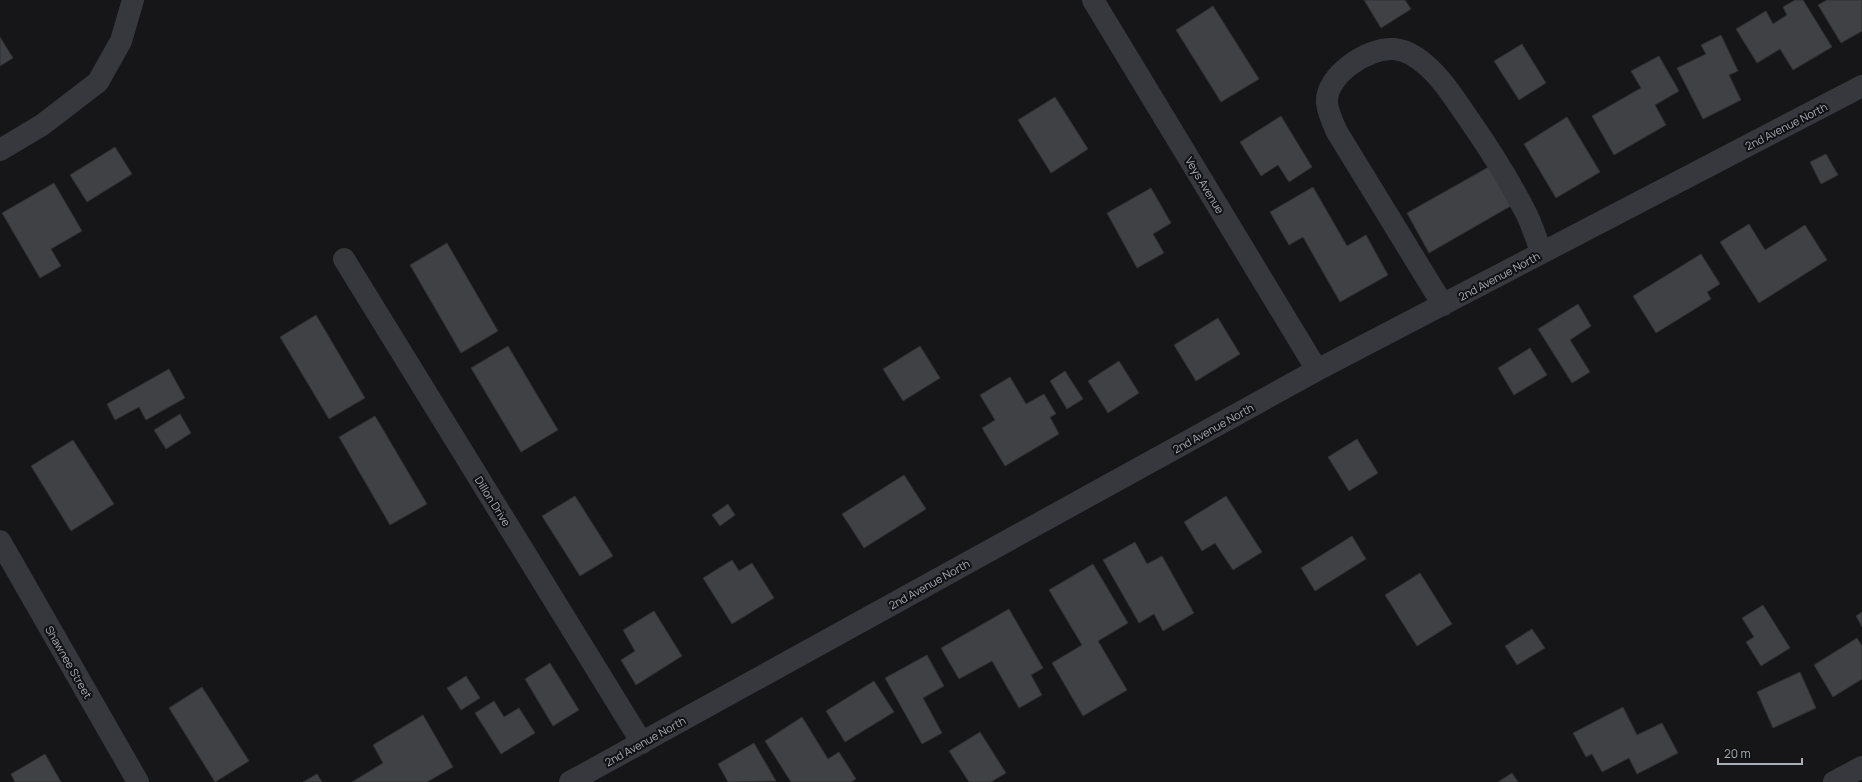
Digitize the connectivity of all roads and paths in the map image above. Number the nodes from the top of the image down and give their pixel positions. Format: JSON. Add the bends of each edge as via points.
{"nodes":[{"id":1,"x":133,"y":0,"type":"edge"},
{"id":2,"x":1093,"y":0,"type":"edge"},
{"id":3,"x":1862,"y":86,"type":"edge"},
{"id":4,"x":0,"y":150,"type":"edge"},
{"id":5,"x":1542,"y":253,"type":"junction"},
{"id":6,"x":344,"y":259,"type":"dead end"},
{"id":7,"x":1443,"y":305,"type":"junction"},
{"id":8,"x":1317,"y":370,"type":"junction"},
{"id":9,"x":0,"y":542,"type":"edge"},
{"id":10,"x":642,"y":743,"type":"junction"},
{"id":11,"x":1862,"y":767,"type":"edge"},
{"id":12,"x":138,"y":782,"type":"edge"},
{"id":13,"x":570,"y":782,"type":"edge"},
{"id":14,"x":1834,"y":782,"type":"edge"}],
"edges":[{"from":1,"to":4,"type":"street","via":[[121,41],[98,82],[42,125]]},
{"from":2,"to":8,"type":"street","name":"Veys Avenue"},
{"from":3,"to":5,"type":"street","name":"2nd Avenue North"},
{"from":5,"to":7,"type":"street","name":"2nd Avenue North"},
{"from":5,"to":7,"type":"street","via":[[1526,212],[1496,158],[1448,89],[1426,65],[1410,54],[1395,49],[1376,50],[1355,60],[1331,88],[1327,102],[1330,116]]},
{"from":6,"to":10,"type":"street","name":"Dillon Drive"},
{"from":7,"to":8,"type":"street","name":"2nd Avenue North"},
{"from":8,"to":10,"type":"street","name":"2nd Avenue North"},
{"from":9,"to":12,"type":"street","name":"Shawnee Street"},
{"from":10,"to":13,"type":"street","name":"2nd Avenue North"},
{"from":11,"to":14,"type":"street"}]}
